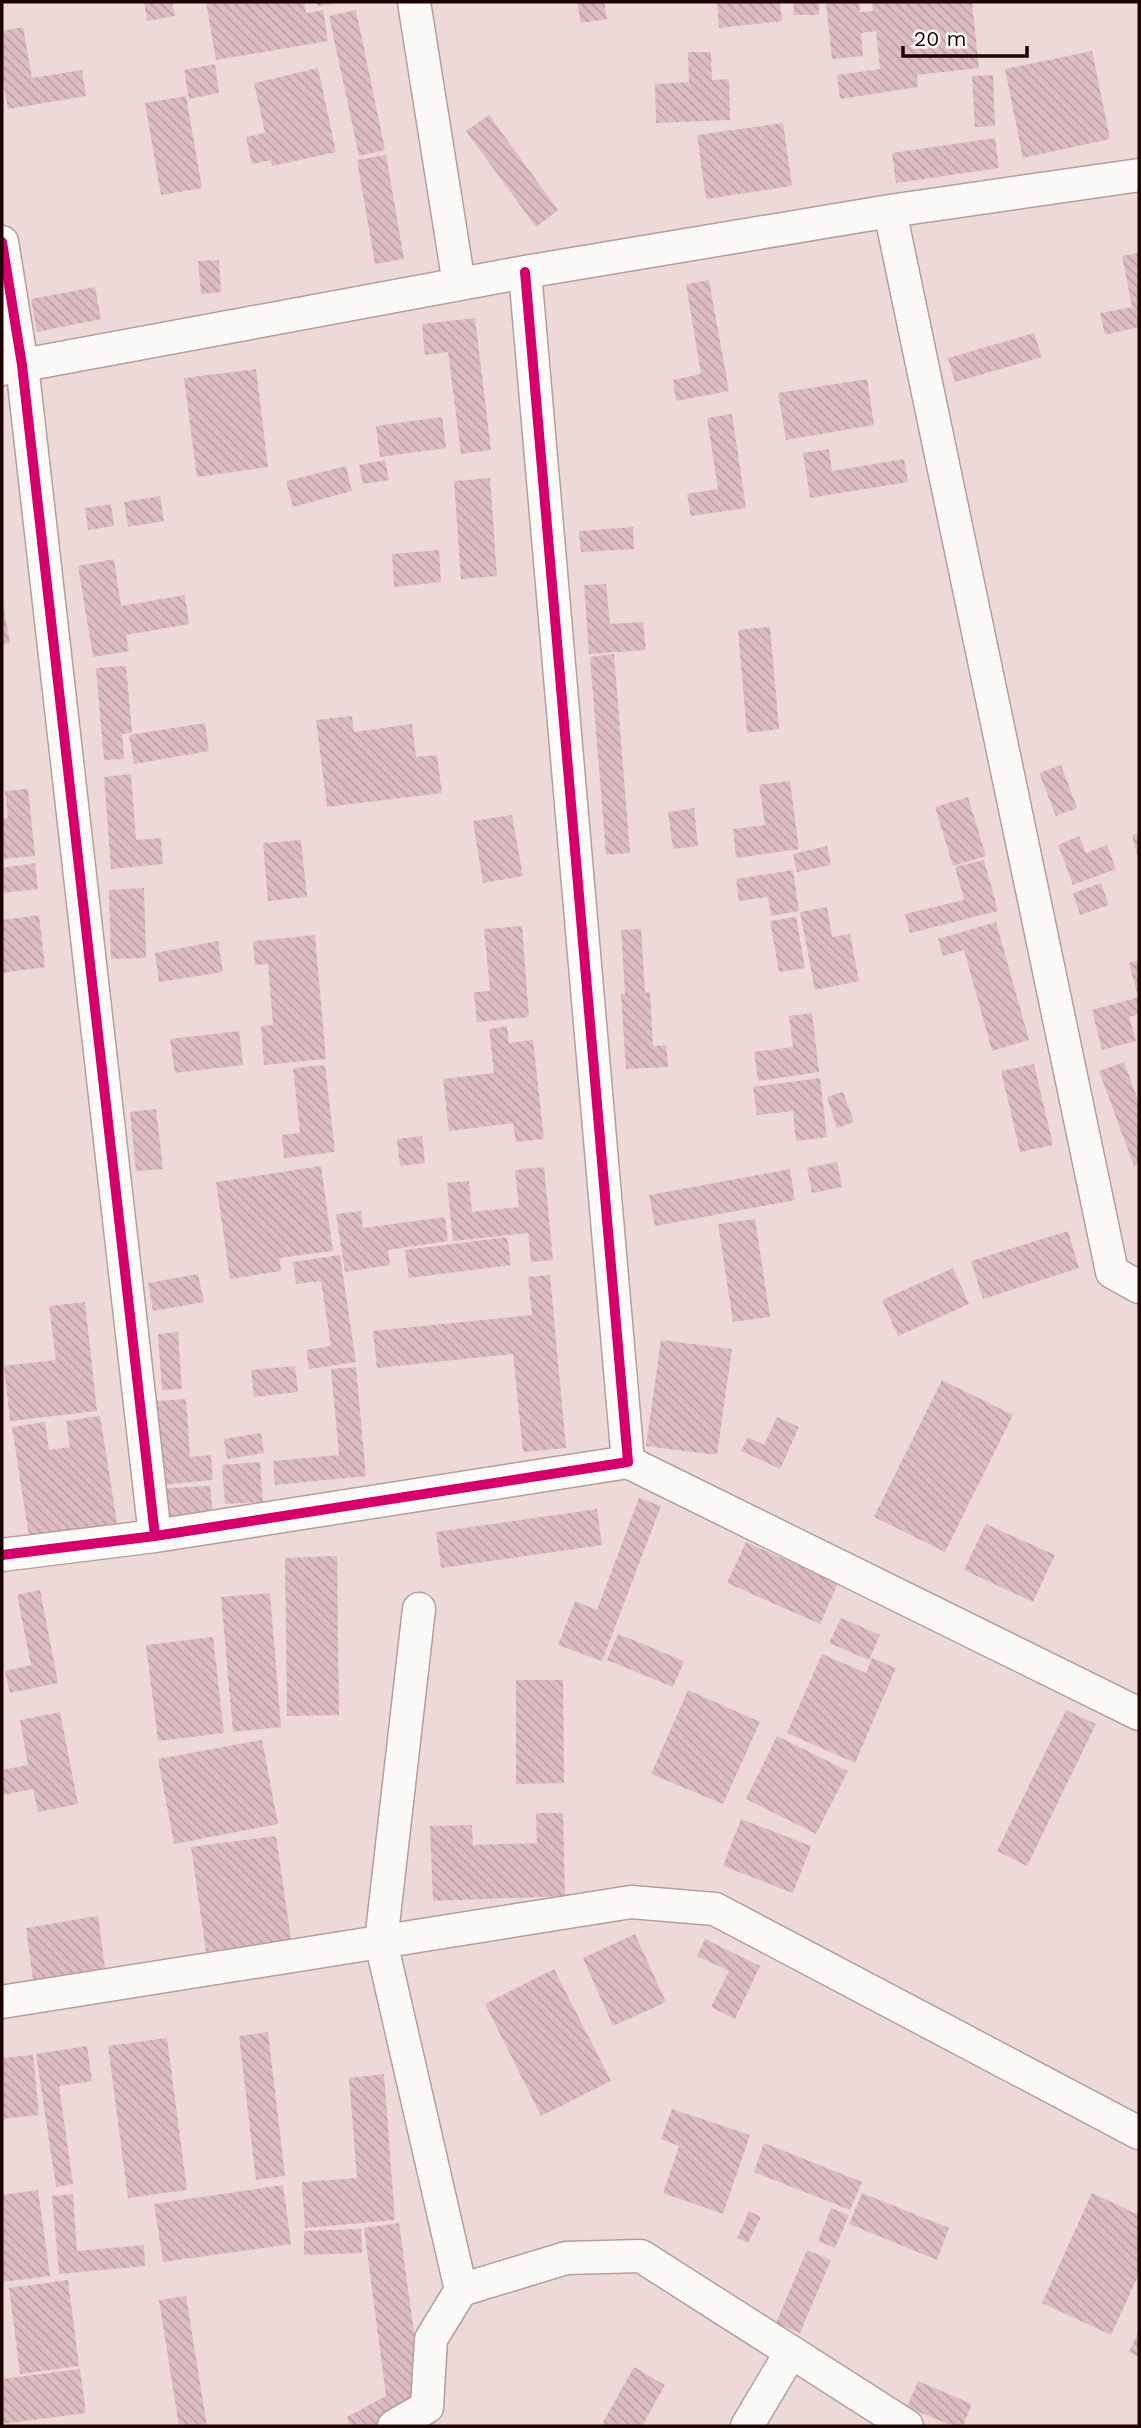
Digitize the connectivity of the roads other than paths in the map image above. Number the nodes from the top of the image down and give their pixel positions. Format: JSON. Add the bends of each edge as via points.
{"nodes":[{"id":1,"x":414,"y":2,"type":"edge"},
{"id":2,"x":1139,"y":175,"type":"edge"},
{"id":3,"x":890,"y":211,"type":"junction"},
{"id":4,"x":2,"y":242,"type":"edge"},
{"id":5,"x":525,"y":272,"type":"junction"},
{"id":6,"x":459,"y":284,"type":"junction"},
{"id":7,"x":12,"y":367,"type":"edge"},
{"id":8,"x":1139,"y":1287,"type":"edge"},
{"id":9,"x":628,"y":1462,"type":"junction"},
{"id":10,"x":155,"y":1536,"type":"junction"},
{"id":11,"x":2,"y":1555,"type":"edge"},
{"id":12,"x":419,"y":1609,"type":"dead end"},
{"id":13,"x":1139,"y":1714,"type":"edge"},
{"id":14,"x":381,"y":1942,"type":"junction"},
{"id":15,"x":2,"y":2002,"type":"edge"},
{"id":16,"x":1139,"y":2133,"type":"edge"},
{"id":17,"x":461,"y":2290,"type":"junction"},
{"id":18,"x":791,"y":2352,"type":"junction"},
{"id":19,"x":394,"y":2426,"type":"edge"},
{"id":20,"x":747,"y":2426,"type":"edge"},
{"id":21,"x":907,"y":2426,"type":"edge"}],
"edges":[{"from":1,"to":6,"type":"street"},
{"from":2,"to":3,"type":"street"},
{"from":3,"to":5,"type":"street"},
{"from":3,"to":8,"type":"street","via":[[1112,1272]]},
{"from":4,"to":7,"type":"street"},
{"from":5,"to":6,"type":"street"},
{"from":5,"to":9,"type":"street"},
{"from":6,"to":7,"type":"street"},
{"from":7,"to":10,"type":"street"},
{"from":9,"to":10,"type":"street"},
{"from":9,"to":13,"type":"street"},
{"from":10,"to":11,"type":"street"},
{"from":12,"to":14,"type":"street"},
{"from":14,"to":15,"type":"street"},
{"from":14,"to":16,"type":"street","via":[[631,1902],[715,1909]]},
{"from":14,"to":17,"type":"street"},
{"from":17,"to":18,"type":"street","via":[[566,2258],[641,2256]]},
{"from":17,"to":19,"type":"street","via":[[431,2339],[427,2407]]},
{"from":18,"to":20,"type":"street"},
{"from":18,"to":21,"type":"street"}]}
